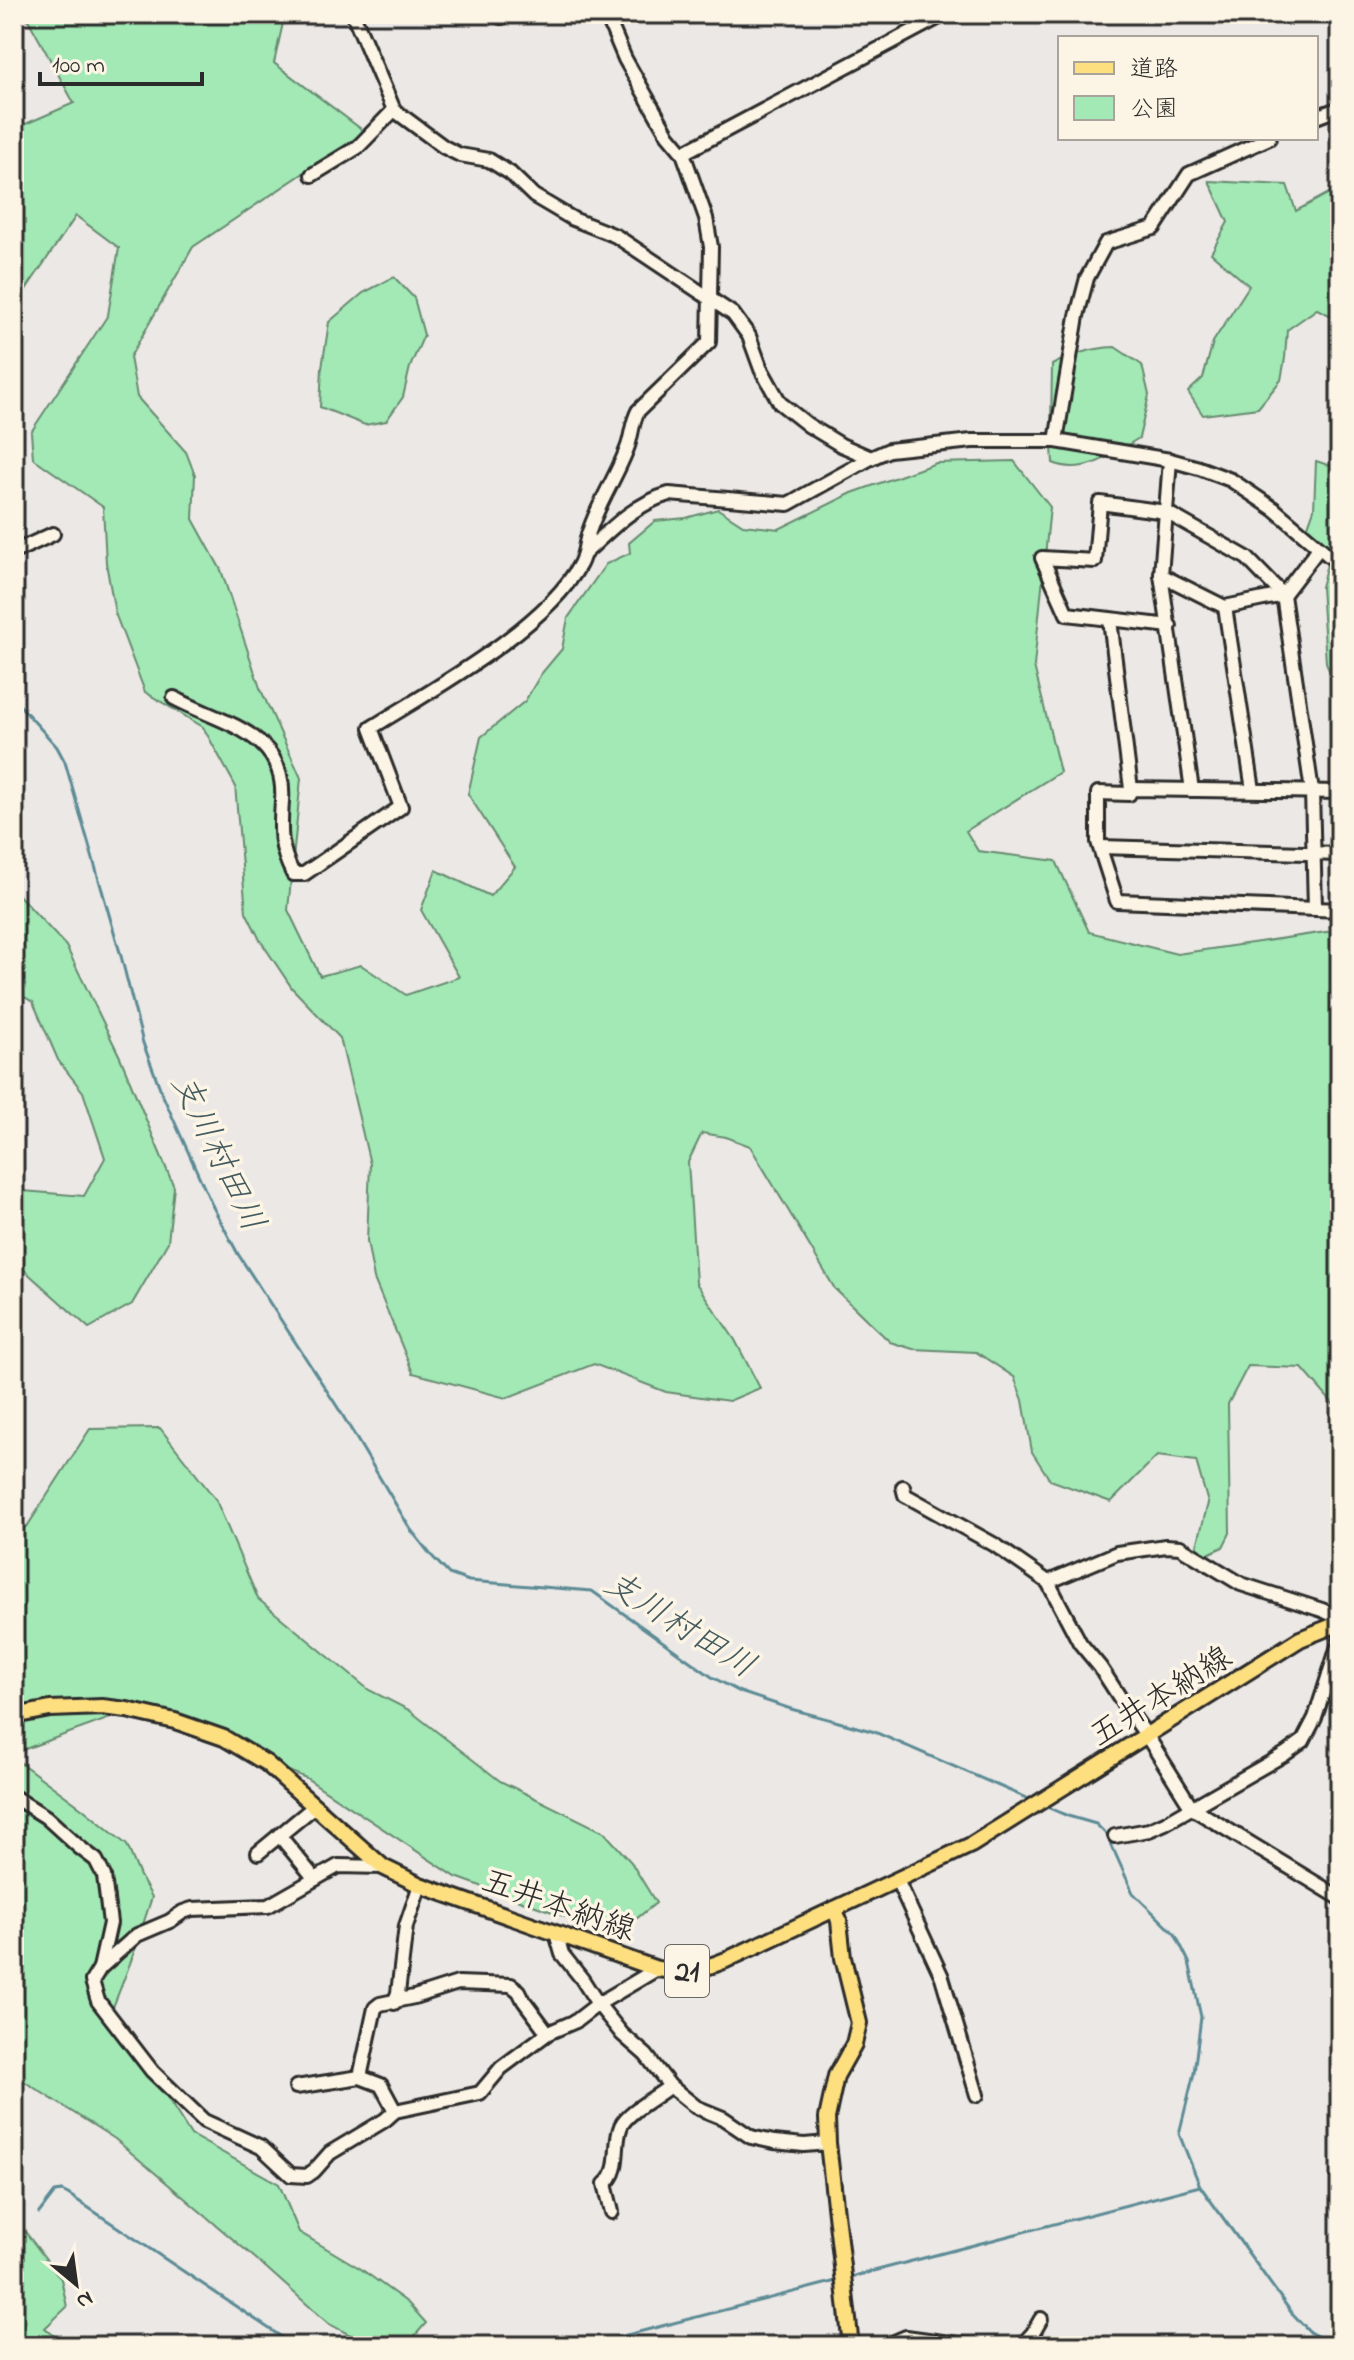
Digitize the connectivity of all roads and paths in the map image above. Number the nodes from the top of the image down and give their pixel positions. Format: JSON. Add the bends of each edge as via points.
{"nodes":[{"id":1,"x":353,"y":14,"type":"edge"},
{"id":2,"x":606,"y":14,"type":"edge"},
{"id":3,"x":945,"y":14,"type":"edge"},
{"id":4,"x":1340,"y":108,"type":"edge"},
{"id":5,"x":394,"y":110,"type":"junction"},
{"id":6,"x":1318,"y":116,"type":"edge"},
{"id":7,"x":1265,"y":140,"type":"edge"},
{"id":8,"x":683,"y":153,"type":"junction"},
{"id":9,"x":312,"y":175,"type":"dead end"},
{"id":10,"x":710,"y":298,"type":"junction"},
{"id":11,"x":1056,"y":441,"type":"junction"},
{"id":12,"x":871,"y":458,"type":"junction"},
{"id":13,"x":1170,"y":460,"type":"junction"},
{"id":14,"x":1166,"y":512,"type":"junction"},
{"id":15,"x":53,"y":534,"type":"dead end"},
{"id":16,"x":1319,"y":548,"type":"junction"},
{"id":17,"x":14,"y":552,"type":"edge"},
{"id":18,"x":584,"y":554,"type":"junction"},
{"id":19,"x":1340,"y":565,"type":"edge"},
{"id":20,"x":1161,"y":575,"type":"junction"},
{"id":21,"x":1283,"y":595,"type":"junction"},
{"id":22,"x":1225,"y":607,"type":"junction"},
{"id":23,"x":1110,"y":620,"type":"junction"},
{"id":24,"x":1170,"y":626,"type":"junction"},
{"id":25,"x":174,"y":698,"type":"dead end"},
{"id":26,"x":1131,"y":789,"type":"junction"},
{"id":27,"x":1192,"y":790,"type":"junction"},
{"id":28,"x":1253,"y":790,"type":"junction"},
{"id":29,"x":1312,"y":791,"type":"junction"},
{"id":30,"x":1340,"y":792,"type":"edge"},
{"id":31,"x":1100,"y":847,"type":"junction"},
{"id":32,"x":1313,"y":852,"type":"junction"},
{"id":33,"x":1340,"y":854,"type":"edge"},
{"id":34,"x":1315,"y":908,"type":"junction"},
{"id":35,"x":1340,"y":910,"type":"edge"},
{"id":36,"x":903,"y":1487,"type":"dead end"},
{"id":37,"x":1048,"y":1582,"type":"junction"},
{"id":38,"x":1340,"y":1621,"type":"edge"},
{"id":39,"x":1340,"y":1640,"type":"edge"},
{"id":40,"x":14,"y":1716,"type":"edge"},
{"id":41,"x":1147,"y":1736,"type":"junction"},
{"id":42,"x":14,"y":1797,"type":"edge"},
{"id":43,"x":315,"y":1806,"type":"junction"},
{"id":44,"x":1192,"y":1808,"type":"junction"},
{"id":45,"x":279,"y":1835,"type":"junction"},
{"id":46,"x":1115,"y":1836,"type":"dead end"},
{"id":47,"x":258,"y":1853,"type":"dead end"},
{"id":48,"x":383,"y":1867,"type":"junction"},
{"id":49,"x":315,"y":1879,"type":"junction"},
{"id":50,"x":897,"y":1880,"type":"junction"},
{"id":51,"x":420,"y":1885,"type":"junction"},
{"id":52,"x":1340,"y":1898,"type":"edge"},
{"id":53,"x":835,"y":1909,"type":"junction"},
{"id":54,"x":556,"y":1933,"type":"junction"},
{"id":55,"x":100,"y":1968,"type":"junction"},
{"id":56,"x":657,"y":1969,"type":"junction"},
{"id":57,"x":394,"y":2003,"type":"junction"},
{"id":58,"x":598,"y":2004,"type":"junction"},
{"id":59,"x":548,"y":2033,"type":"junction"},
{"id":60,"x":360,"y":2077,"type":"junction"},
{"id":61,"x":670,"y":2086,"type":"junction"},
{"id":62,"x":296,"y":2087,"type":"dead end"},
{"id":63,"x":977,"y":2095,"type":"dead end"},
{"id":64,"x":395,"y":2111,"type":"junction"},
{"id":65,"x":828,"y":2143,"type":"junction"},
{"id":66,"x":612,"y":2212,"type":"dead end"},
{"id":67,"x":1041,"y":2319,"type":"dead end"},
{"id":68,"x":851,"y":2346,"type":"edge"},
{"id":69,"x":885,"y":2346,"type":"edge"},
{"id":70,"x":972,"y":2346,"type":"edge"},
{"id":71,"x":1021,"y":2346,"type":"edge"}],
"edges":[{"from":1,"to":5,"type":"street"},
{"from":2,"to":8,"type":"street","via":[[625,59]]},
{"from":3,"to":8,"type":"street"},
{"from":4,"to":6,"type":"street"},
{"from":5,"to":9,"type":"street","via":[[358,147]]},
{"from":5,"to":10,"type":"street","via":[[444,147],[489,160],[534,196],[616,236]]},
{"from":7,"to":11,"type":"street","via":[[1189,174],[1154,228],[1106,243],[1087,278],[1077,316]]},
{"from":8,"to":10,"type":"street","via":[[706,218]]},
{"from":10,"to":12,"type":"street","via":[[733,314],[749,336],[780,403],[841,445]]},
{"from":10,"to":18,"type":"street","via":[[709,342],[638,411]]},
{"from":11,"to":12,"type":"street","via":[[972,441],[889,450]]},
{"from":11,"to":13,"type":"street"},
{"from":12,"to":18,"type":"street","via":[[788,504],[669,494],[650,499]]},
{"from":13,"to":14,"type":"street"},
{"from":13,"to":16,"type":"street","via":[[1231,480]]},
{"from":14,"to":20,"type":"street"},
{"from":14,"to":21,"type":"street","via":[[1247,558]]},
{"from":14,"to":23,"type":"street","via":[[1100,503],[1095,561],[1042,558],[1067,614]]},
{"from":15,"to":17,"type":"street"},
{"from":16,"to":19,"type":"street"},
{"from":16,"to":21,"type":"street"},
{"from":18,"to":25,"type":"street","via":[[549,606],[469,666],[371,728],[401,807],[304,874],[293,874],[284,857],[279,765],[258,740]]},
{"from":20,"to":22,"type":"street"},
{"from":20,"to":24,"type":"street"},
{"from":21,"to":22,"type":"street"},
{"from":21,"to":29,"type":"street"},
{"from":22,"to":28,"type":"street"},
{"from":23,"to":24,"type":"street"},
{"from":23,"to":26,"type":"street"},
{"from":24,"to":27,"type":"street"},
{"from":26,"to":27,"type":"street"},
{"from":26,"to":31,"type":"street","via":[[1129,794],[1098,793]]},
{"from":27,"to":28,"type":"street"},
{"from":28,"to":29,"type":"street"},
{"from":29,"to":30,"type":"street"},
{"from":29,"to":32,"type":"street"},
{"from":31,"to":32,"type":"street"},
{"from":31,"to":34,"type":"street","via":[[1117,901]]},
{"from":32,"to":33,"type":"street"},
{"from":32,"to":34,"type":"street"},
{"from":34,"to":35,"type":"street"},
{"from":36,"to":37,"type":"street","via":[[905,1495],[995,1545]]},
{"from":37,"to":38,"type":"street","via":[[1117,1553],[1180,1547],[1241,1584],[1322,1610]]},
{"from":37,"to":41,"type":"street","via":[[1080,1643]]},
{"from":38,"to":41,"type":"main road","name":"五井本納線","number":"21","via":[[1300,1639]]},
{"from":39,"to":44,"type":"street","via":[[1303,1741]]},
{"from":40,"to":43,"type":"main road","name":"五井本納線","number":"21","via":[[102,1707],[175,1721],[224,1738],[266,1763]]},
{"from":41,"to":44,"type":"street"},
{"from":41,"to":50,"type":"main road","name":"五井本納線","number":"21","via":[[992,1833]]},
{"from":42,"to":55,"type":"street","via":[[96,1860],[104,1876],[110,1923]]},
{"from":43,"to":45,"type":"street"},
{"from":43,"to":48,"type":"main road","name":"五井本納線","number":"21"},
{"from":44,"to":46,"type":"street","via":[[1149,1830]]},
{"from":44,"to":52,"type":"street"},
{"from":45,"to":47,"type":"street"},
{"from":45,"to":49,"type":"street"},
{"from":48,"to":49,"type":"street","via":[[338,1866]]},
{"from":48,"to":51,"type":"main road","name":"五井本納線","number":"21"},
{"from":49,"to":55,"type":"street","via":[[268,1906],[183,1912],[137,1935]]},
{"from":50,"to":53,"type":"main road","name":"五井本納線","number":"21"},
{"from":50,"to":63,"type":"street","via":[[942,1977]]},
{"from":51,"to":54,"type":"main road","name":"五井本納線","number":"21"},
{"from":51,"to":57,"type":"street","via":[[406,1926]]},
{"from":53,"to":56,"type":"main road","name":"五井本納線","number":"21","via":[[708,1967]]},
{"from":53,"to":65,"type":"main road","via":[[859,2023],[836,2076]]},
{"from":54,"to":56,"type":"main road","name":"五井本納線","number":"21"},
{"from":54,"to":58,"type":"street","via":[[562,1954]]},
{"from":55,"to":64,"type":"street","via":[[92,1981],[98,2001],[152,2071],[204,2121],[261,2147],[291,2175],[307,2176],[330,2153]]},
{"from":56,"to":58,"type":"street"},
{"from":57,"to":59,"type":"street","via":[[458,1983],[511,1985]]},
{"from":57,"to":60,"type":"street","via":[[375,2008]]},
{"from":58,"to":59,"type":"street"},
{"from":58,"to":61,"type":"street"},
{"from":59,"to":64,"type":"street","via":[[501,2068],[480,2093]]},
{"from":60,"to":62,"type":"street"},
{"from":60,"to":64,"type":"street","via":[[381,2085]]},
{"from":61,"to":65,"type":"street","via":[[751,2137],[789,2144]]},
{"from":61,"to":66,"type":"street","via":[[621,2126],[615,2173],[605,2184]]},
{"from":65,"to":68,"type":"main road"},
{"from":67,"to":71,"type":"street"},
{"from":69,"to":70,"type":"street","via":[[906,2337]]}]}
